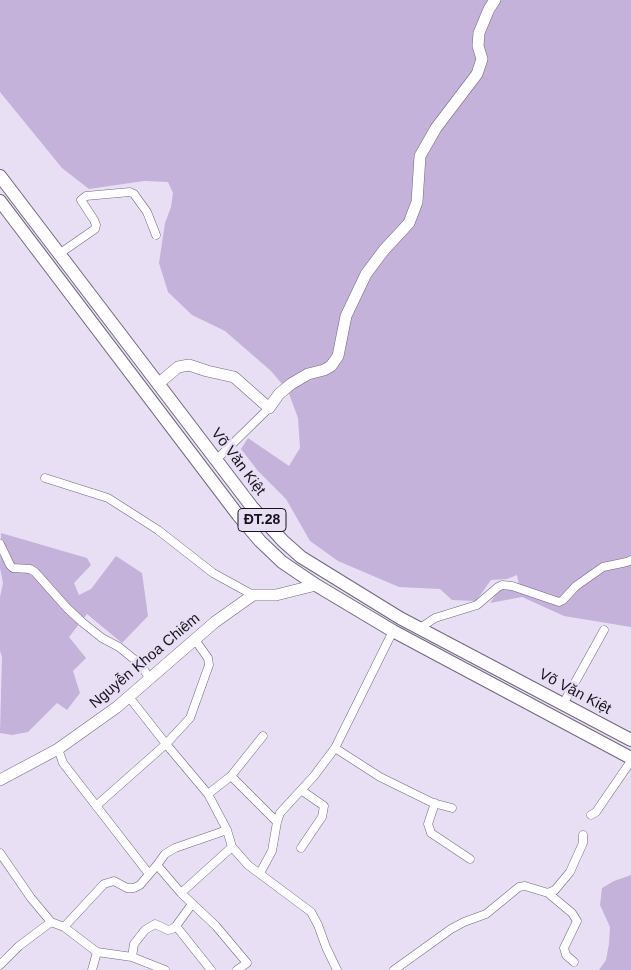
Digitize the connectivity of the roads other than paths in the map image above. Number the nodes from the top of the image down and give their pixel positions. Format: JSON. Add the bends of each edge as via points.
{"nodes":[{"id":1,"x":495,"y":0,"type":"edge"},
{"id":2,"x":0,"y":176,"type":"edge"},
{"id":3,"x":0,"y":201,"type":"edge"},
{"id":4,"x":156,"y":235,"type":"dead end"},
{"id":5,"x":59,"y":254,"type":"junction"},
{"id":6,"x":158,"y":384,"type":"junction"},
{"id":7,"x":146,"y":393,"type":"junction"},
{"id":8,"x":269,"y":408,"type":"junction"},
{"id":9,"x":216,"y":460,"type":"junction"},
{"id":10,"x":44,"y":478,"type":"dead end"},
{"id":11,"x":0,"y":544,"type":"edge"},
{"id":12,"x":631,"y":560,"type":"edge"},
{"id":13,"x":324,"y":572,"type":"junction"},
{"id":14,"x":316,"y":585,"type":"junction"},
{"id":15,"x":253,"y":595,"type":"junction"},
{"id":16,"x":420,"y":628,"type":"junction"},
{"id":17,"x":604,"y":630,"type":"dead end"},
{"id":18,"x":393,"y":631,"type":"junction"},
{"id":19,"x":195,"y":640,"type":"junction"},
{"id":20,"x":150,"y":680,"type":"junction"},
{"id":21,"x":129,"y":697,"type":"junction"},
{"id":22,"x":563,"y":704,"type":"junction"},
{"id":23,"x":604,"y":725,"type":"junction"},
{"id":24,"x":263,"y":736,"type":"dead end"},
{"id":25,"x":596,"y":740,"type":"junction"},
{"id":26,"x":631,"y":740,"type":"edge"},
{"id":27,"x":166,"y":744,"type":"junction"},
{"id":28,"x":334,"y":748,"type":"junction"},
{"id":29,"x":58,"y":749,"type":"junction"},
{"id":30,"x":631,"y":760,"type":"edge"},
{"id":31,"x":231,"y":776,"type":"junction"},
{"id":32,"x":0,"y":780,"type":"edge"},
{"id":33,"x":301,"y":790,"type":"junction"},
{"id":34,"x":208,"y":794,"type":"junction"},
{"id":35,"x":435,"y":803,"type":"junction"},
{"id":36,"x":96,"y":806,"type":"junction"},
{"id":37,"x":452,"y":808,"type":"dead end"},
{"id":38,"x":591,"y":814,"type":"dead end"},
{"id":39,"x":277,"y":822,"type":"junction"},
{"id":40,"x":227,"y":830,"type":"junction"},
{"id":41,"x":583,"y":836,"type":"dead end"},
{"id":42,"x":232,"y":847,"type":"junction"},
{"id":43,"x":301,"y":848,"type":"dead end"},
{"id":44,"x":0,"y":852,"type":"edge"},
{"id":45,"x":470,"y":859,"type":"dead end"},
{"id":46,"x":157,"y":865,"type":"junction"},
{"id":47,"x":149,"y":874,"type":"junction"},
{"id":48,"x":260,"y":874,"type":"junction"},
{"id":49,"x":181,"y":893,"type":"junction"},
{"id":50,"x":548,"y":893,"type":"junction"},
{"id":51,"x":192,"y":904,"type":"junction"},
{"id":52,"x":51,"y":922,"type":"junction"},
{"id":53,"x":64,"y":926,"type":"junction"},
{"id":54,"x":176,"y":926,"type":"junction"},
{"id":55,"x":97,"y":952,"type":"junction"},
{"id":56,"x":132,"y":958,"type":"junction"},
{"id":57,"x":574,"y":962,"type":"dead end"},
{"id":58,"x":0,"y":965,"type":"edge"},
{"id":59,"x":94,"y":969,"type":"edge"},
{"id":60,"x":165,"y":970,"type":"edge"},
{"id":61,"x":212,"y":970,"type":"edge"},
{"id":62,"x":237,"y":970,"type":"edge"},
{"id":63,"x":337,"y":970,"type":"edge"},
{"id":64,"x":394,"y":970,"type":"edge"}],
"edges":[{"from":1,"to":8,"type":"street","via":[[479,33],[482,59],[477,74],[436,128],[420,156],[417,202],[409,223],[366,274],[346,316],[338,356],[331,366],[290,384]]},
{"from":2,"to":5,"type":"main road","name":"Võ Văn Kiệt","number":"ĐT.28"},
{"from":3,"to":7,"type":"main road","number":"ĐT.28"},
{"from":4,"to":5,"type":"street","via":[[147,212],[134,194],[86,196],[81,200],[94,220],[95,229]]},
{"from":5,"to":6,"type":"main road","name":"Võ Văn Kiệt","number":"ĐT.28"},
{"from":6,"to":7,"type":"main road"},
{"from":6,"to":8,"type":"street","via":[[178,367],[189,365],[234,377]]},
{"from":6,"to":9,"type":"main road","name":"Võ Văn Kiệt","number":"ĐT.28"},
{"from":7,"to":14,"type":"main road","number":"ĐT.28","via":[[260,541],[282,562]]},
{"from":8,"to":9,"type":"street"},
{"from":9,"to":13,"type":"main road","name":"Võ Văn Kiệt","number":"ĐT.28","via":[[266,524],[301,557]]},
{"from":10,"to":15,"type":"street","via":[[108,498],[158,530],[213,573]]},
{"from":11,"to":20,"type":"street","via":[[10,566],[35,572],[67,608],[102,638],[135,660]]},
{"from":12,"to":16,"type":"street","via":[[604,567],[559,602],[512,586],[502,586],[477,604],[435,618]]},
{"from":13,"to":14,"type":"main road"},
{"from":13,"to":16,"type":"main road","name":"Võ Văn Kiệt","number":"ĐT.28"},
{"from":14,"to":15,"type":"street","via":[[276,595]]},
{"from":14,"to":18,"type":"main road","number":"ĐT.28"},
{"from":15,"to":19,"type":"street","name":"Nguyễn Khoa Chiêm"},
{"from":16,"to":22,"type":"main road","name":"Võ Văn Kiệt","number":"ĐT.28"},
{"from":17,"to":22,"type":"street"},
{"from":18,"to":25,"type":"main road","number":"ĐT.28"},
{"from":18,"to":28,"type":"street"},
{"from":19,"to":20,"type":"street","name":"Nguyễn Khoa Chiêm"},
{"from":19,"to":27,"type":"street","via":[[208,658],[209,665],[193,714]]},
{"from":20,"to":21,"type":"street","name":"Nguyễn Khoa Chiêm"},
{"from":21,"to":27,"type":"street"},
{"from":21,"to":29,"type":"street","name":"Nguyễn Khoa Chiêm"},
{"from":22,"to":23,"type":"main road","name":"Võ Văn Kiệt","number":"ĐT.28"},
{"from":23,"to":25,"type":"main road"},
{"from":23,"to":26,"type":"main road","name":"Võ Văn Kiệt","number":"ĐT.28"},
{"from":24,"to":31,"type":"street"},
{"from":25,"to":30,"type":"main road","number":"ĐT.28"},
{"from":27,"to":34,"type":"street"},
{"from":27,"to":36,"type":"street"},
{"from":28,"to":33,"type":"street"},
{"from":28,"to":35,"type":"street","via":[[371,773]]},
{"from":29,"to":32,"type":"street","name":"Nguyễn Khoa Chiêm"},
{"from":29,"to":36,"type":"street","via":[[63,763]]},
{"from":30,"to":38,"type":"street","via":[[596,812]]},
{"from":31,"to":34,"type":"street"},
{"from":31,"to":39,"type":"street"},
{"from":33,"to":39,"type":"street","via":[[280,813]]},
{"from":33,"to":43,"type":"street","via":[[324,806],[322,817]]},
{"from":34,"to":40,"type":"street"},
{"from":35,"to":37,"type":"street"},
{"from":35,"to":45,"type":"street","via":[[428,824],[431,833]]},
{"from":36,"to":47,"type":"street"},
{"from":39,"to":48,"type":"street","via":[[272,851]]},
{"from":40,"to":42,"type":"street"},
{"from":40,"to":46,"type":"street","via":[[175,848],[165,854]]},
{"from":41,"to":50,"type":"street","via":[[570,872],[555,890]]},
{"from":42,"to":48,"type":"street"},
{"from":42,"to":49,"type":"street"},
{"from":44,"to":52,"type":"street"},
{"from":46,"to":47,"type":"street"},
{"from":46,"to":49,"type":"street"},
{"from":47,"to":53,"type":"street","via":[[134,888],[114,882],[104,884]]},
{"from":48,"to":63,"type":"street","via":[[311,912]]},
{"from":49,"to":51,"type":"street"},
{"from":50,"to":57,"type":"street","via":[[577,920],[564,948]]},
{"from":50,"to":64,"type":"street","via":[[519,887],[486,914],[451,929]]},
{"from":51,"to":54,"type":"street"},
{"from":51,"to":62,"type":"street","via":[[216,926],[247,963]]},
{"from":52,"to":53,"type":"street"},
{"from":52,"to":58,"type":"street"},
{"from":53,"to":55,"type":"street"},
{"from":54,"to":56,"type":"street","via":[[168,930],[152,925],[134,944]]},
{"from":54,"to":61,"type":"street"},
{"from":55,"to":56,"type":"street"},
{"from":55,"to":59,"type":"street"},
{"from":56,"to":60,"type":"street"}]}
